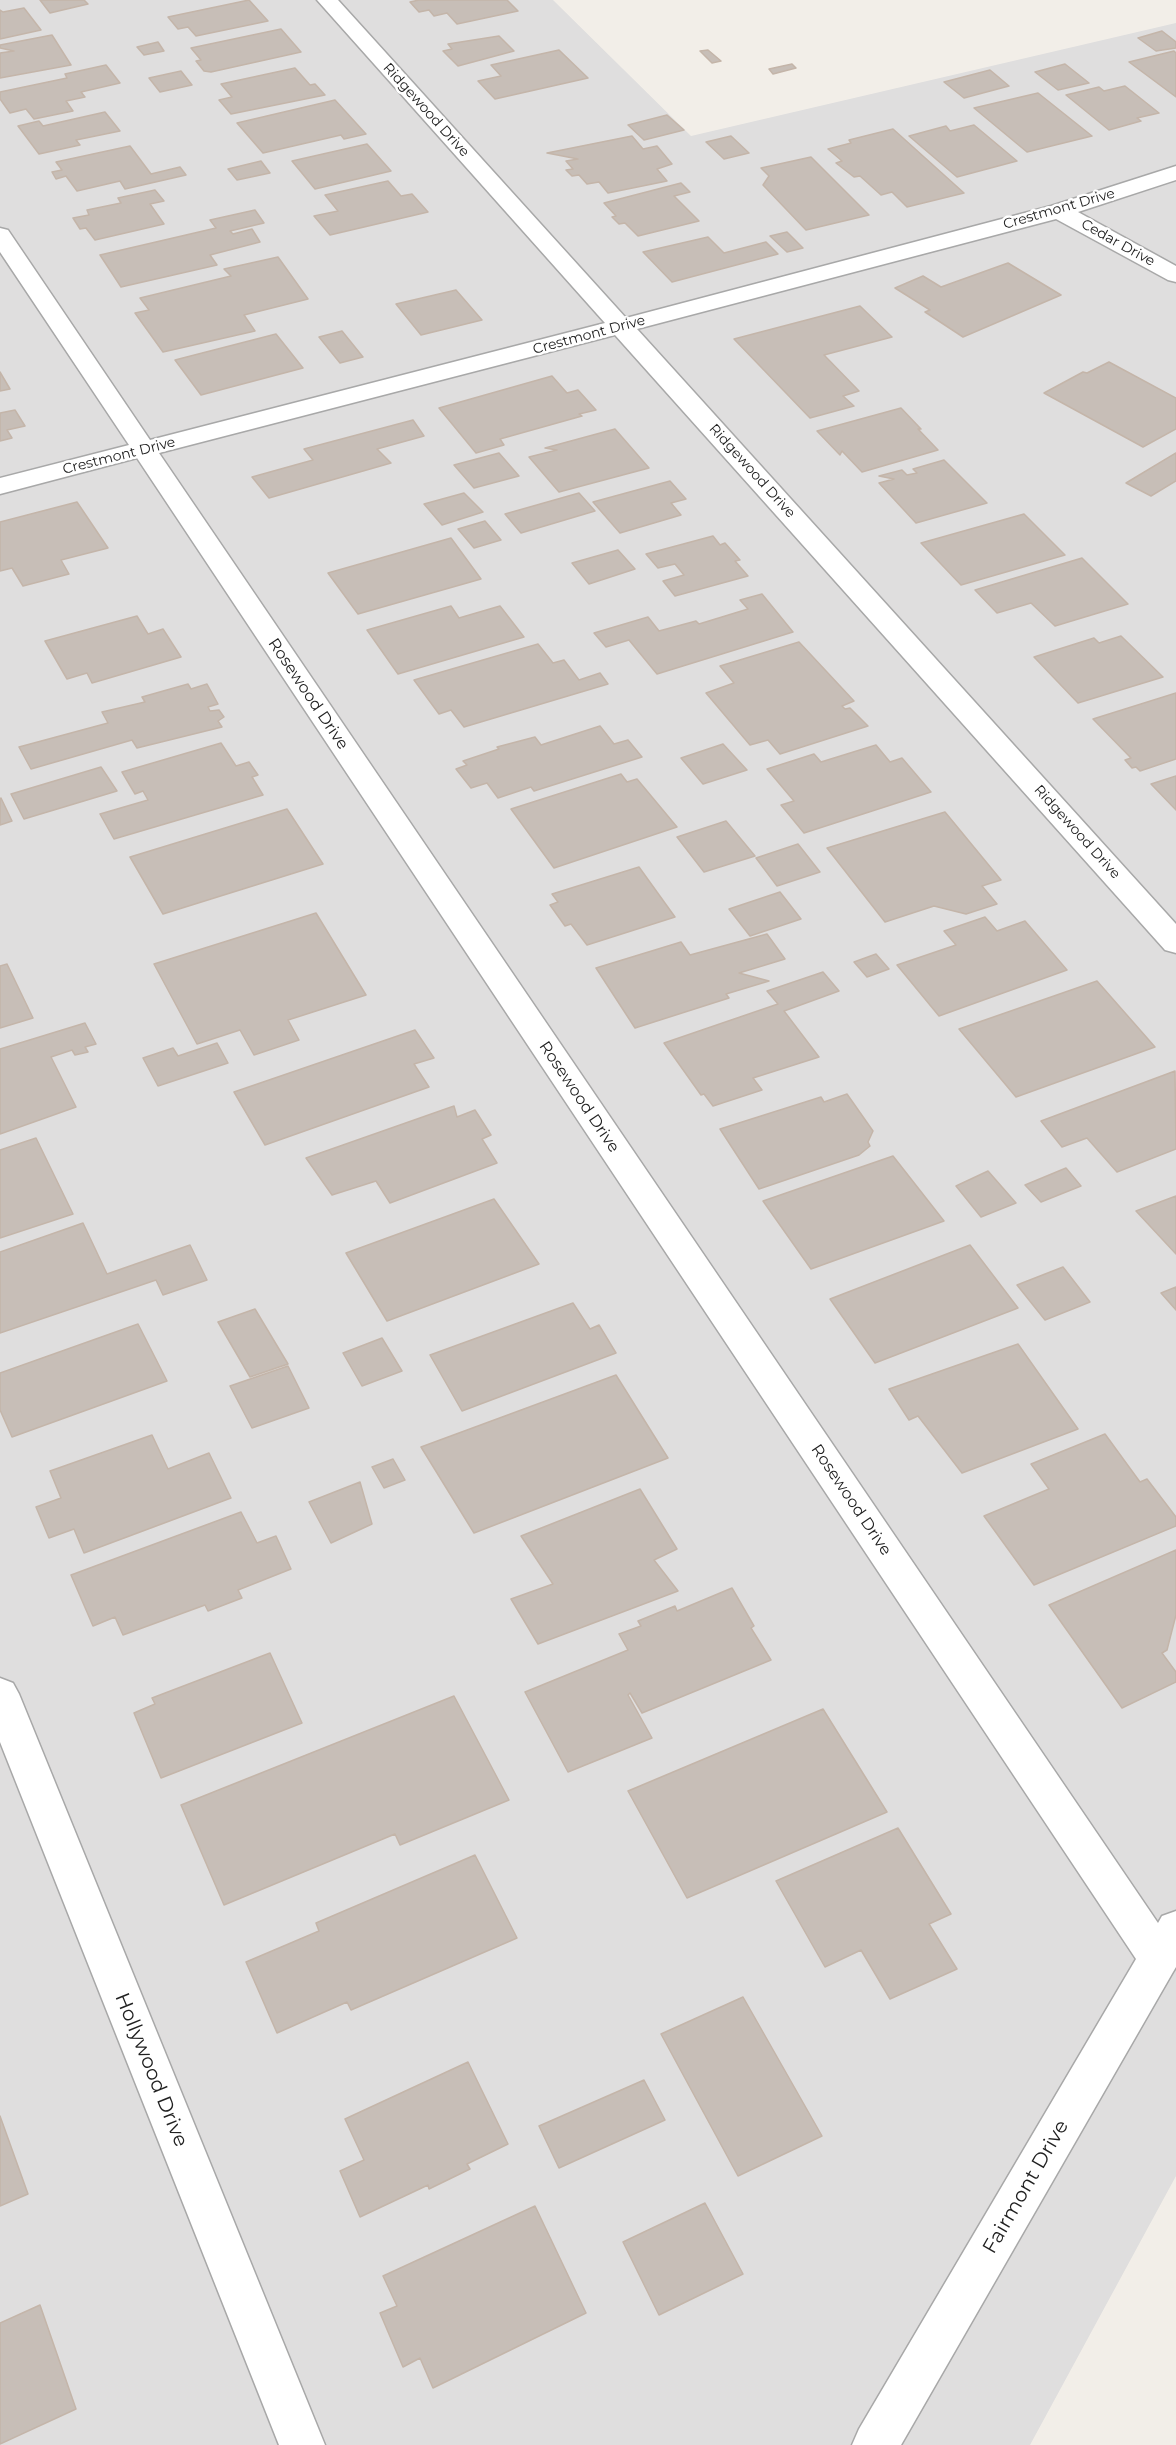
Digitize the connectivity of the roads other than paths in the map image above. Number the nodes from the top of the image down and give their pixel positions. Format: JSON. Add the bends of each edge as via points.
{"nodes":[{"id":1,"x":327,"y":0,"type":"edge"},
{"id":2,"x":1176,"y":173,"type":"edge"},
{"id":3,"x":1059,"y":210,"type":"junction"},
{"id":4,"x":0,"y":235,"type":"edge"},
{"id":5,"x":1176,"y":275,"type":"edge"},
{"id":6,"x":622,"y":326,"type":"junction"},
{"id":7,"x":144,"y":449,"type":"junction"},
{"id":8,"x":0,"y":486,"type":"edge"},
{"id":9,"x":1176,"y":943,"type":"edge"},
{"id":10,"x":0,"y":1694,"type":"edge"},
{"id":11,"x":1168,"y":1944,"type":"edge"},
{"id":12,"x":302,"y":2445,"type":"edge"},
{"id":13,"x":875,"y":2445,"type":"edge"}],
"edges":[{"from":1,"to":6,"type":"street","name":"Ridgewood Drive"},
{"from":2,"to":3,"type":"street","name":"Crestmont Drive"},
{"from":3,"to":5,"type":"street","name":"Cedar Drive"},
{"from":3,"to":6,"type":"street","name":"Crestmont Drive"},
{"from":4,"to":7,"type":"street","name":"Rosewood Drive"},
{"from":6,"to":7,"type":"street","name":"Crestmont Drive"},
{"from":6,"to":9,"type":"street","name":"Ridgewood Drive"},
{"from":7,"to":8,"type":"street","name":"Crestmont Drive"},
{"from":7,"to":11,"type":"street","name":"Rosewood Drive"},
{"from":10,"to":12,"type":"street","name":"Hollywood Drive"},
{"from":11,"to":13,"type":"street","name":"Fairmont Drive"}]}
